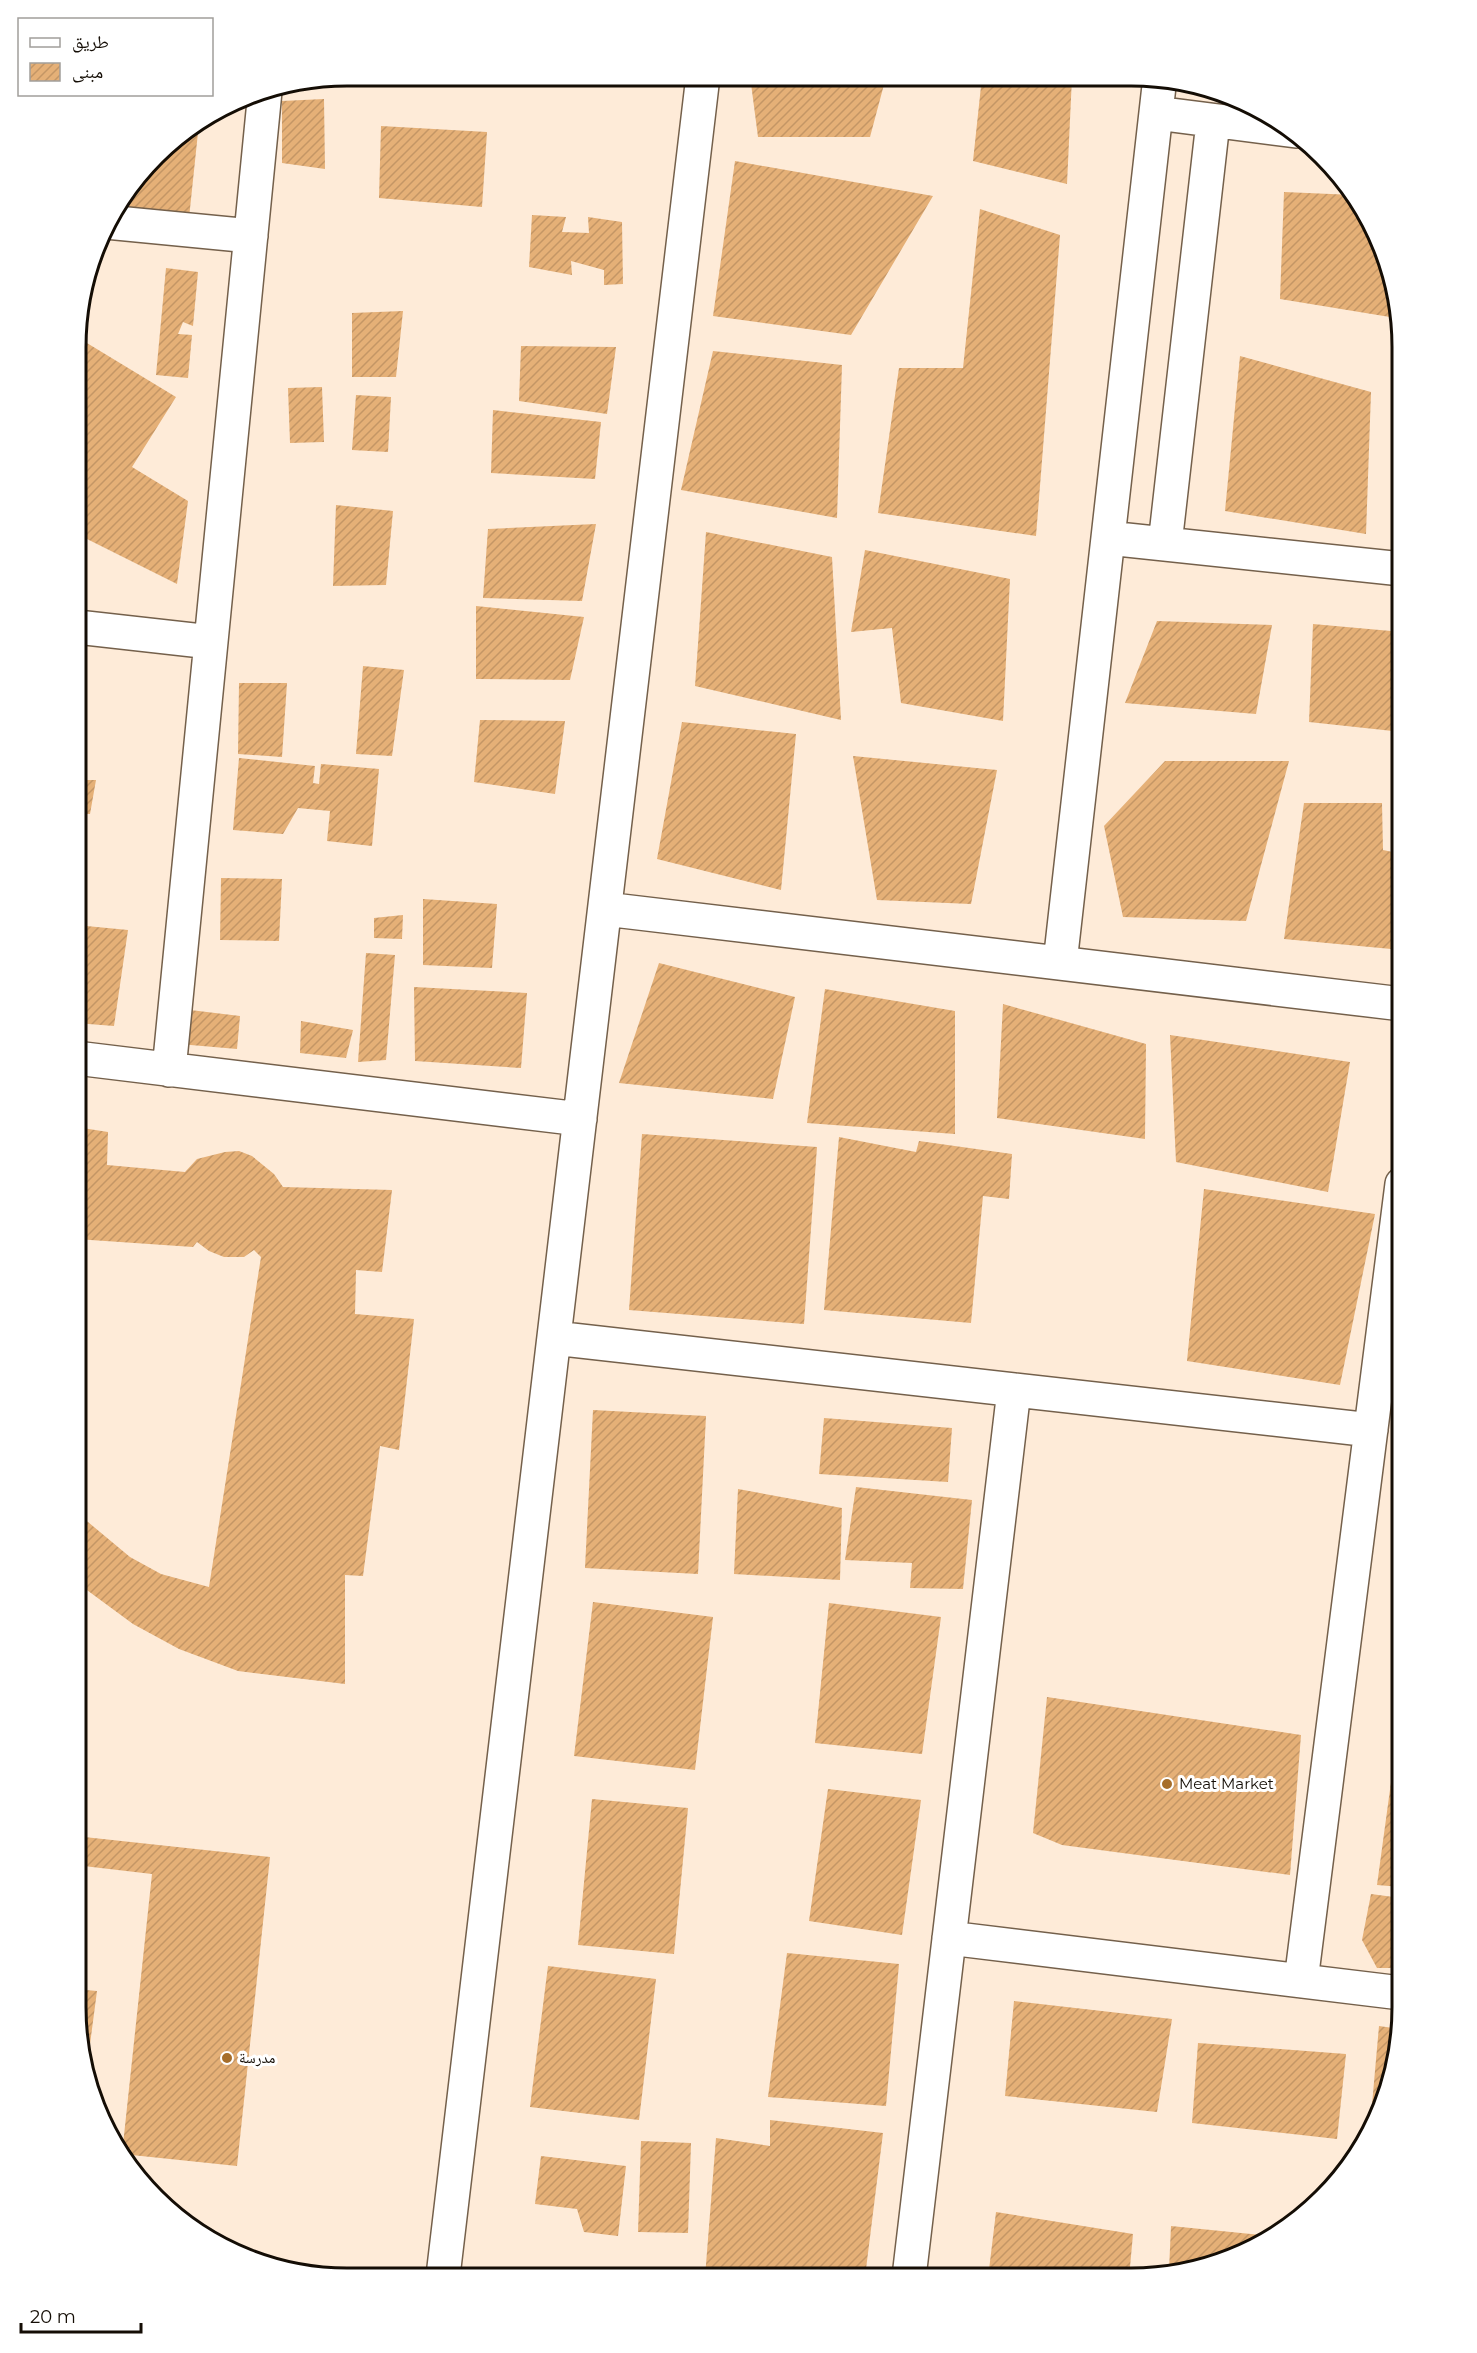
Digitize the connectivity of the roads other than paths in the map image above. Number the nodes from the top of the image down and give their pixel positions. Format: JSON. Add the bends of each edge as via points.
{"nodes":[{"id":1,"x":702,"y":86,"type":"edge"},
{"id":2,"x":1159,"y":87,"type":"edge"},
{"id":3,"x":264,"y":99,"type":"edge"},
{"id":4,"x":1156,"y":113,"type":"junction"},
{"id":5,"x":1214,"y":122,"type":"junction"},
{"id":6,"x":1273,"y":128,"type":"edge"},
{"id":7,"x":116,"y":223,"type":"edge"},
{"id":8,"x":251,"y":236,"type":"junction"},
{"id":9,"x":1108,"y":538,"type":"junction"},
{"id":10,"x":1165,"y":544,"type":"junction"},
{"id":11,"x":1392,"y":568,"type":"edge"},
{"id":12,"x":86,"y":628,"type":"edge"},
{"id":13,"x":211,"y":642,"type":"junction"},
{"id":14,"x":605,"y":909,"type":"junction"},
{"id":15,"x":1060,"y":963,"type":"junction"},
{"id":16,"x":1392,"y":1003,"type":"edge"},
{"id":17,"x":86,"y":1059,"type":"edge"},
{"id":18,"x":169,"y":1070,"type":"junction"},
{"id":19,"x":580,"y":1119,"type":"junction"},
{"id":20,"x":1392,"y":1263,"type":"edge"},
{"id":21,"x":554,"y":1338,"type":"junction"},
{"id":22,"x":1014,"y":1390,"type":"junction"},
{"id":23,"x":1371,"y":1430,"type":"junction"},
{"id":24,"x":949,"y":1938,"type":"junction"},
{"id":25,"x":1301,"y":1981,"type":"junction"},
{"id":26,"x":1392,"y":1992,"type":"edge"},
{"id":27,"x":444,"y":2268,"type":"edge"},
{"id":28,"x":910,"y":2268,"type":"edge"}],
"edges":[{"from":1,"to":14,"type":"street"},
{"from":2,"to":4,"type":"street"},
{"from":3,"to":8,"type":"street"},
{"from":4,"to":5,"type":"street"},
{"from":4,"to":9,"type":"street"},
{"from":5,"to":6,"type":"street"},
{"from":5,"to":10,"type":"street"},
{"from":7,"to":8,"type":"street"},
{"from":8,"to":13,"type":"street"},
{"from":9,"to":10,"type":"street"},
{"from":9,"to":15,"type":"street"},
{"from":10,"to":11,"type":"street"},
{"from":12,"to":13,"type":"street"},
{"from":13,"to":18,"type":"street"},
{"from":14,"to":15,"type":"street"},
{"from":14,"to":19,"type":"street"},
{"from":15,"to":16,"type":"street"},
{"from":17,"to":18,"type":"street"},
{"from":18,"to":19,"type":"street"},
{"from":19,"to":21,"type":"street"},
{"from":20,"to":23,"type":"street"},
{"from":21,"to":22,"type":"street"},
{"from":21,"to":27,"type":"street"},
{"from":22,"to":23,"type":"street"},
{"from":22,"to":24,"type":"street"},
{"from":23,"to":25,"type":"street"},
{"from":24,"to":25,"type":"street"},
{"from":24,"to":28,"type":"street"},
{"from":25,"to":26,"type":"street"}]}
